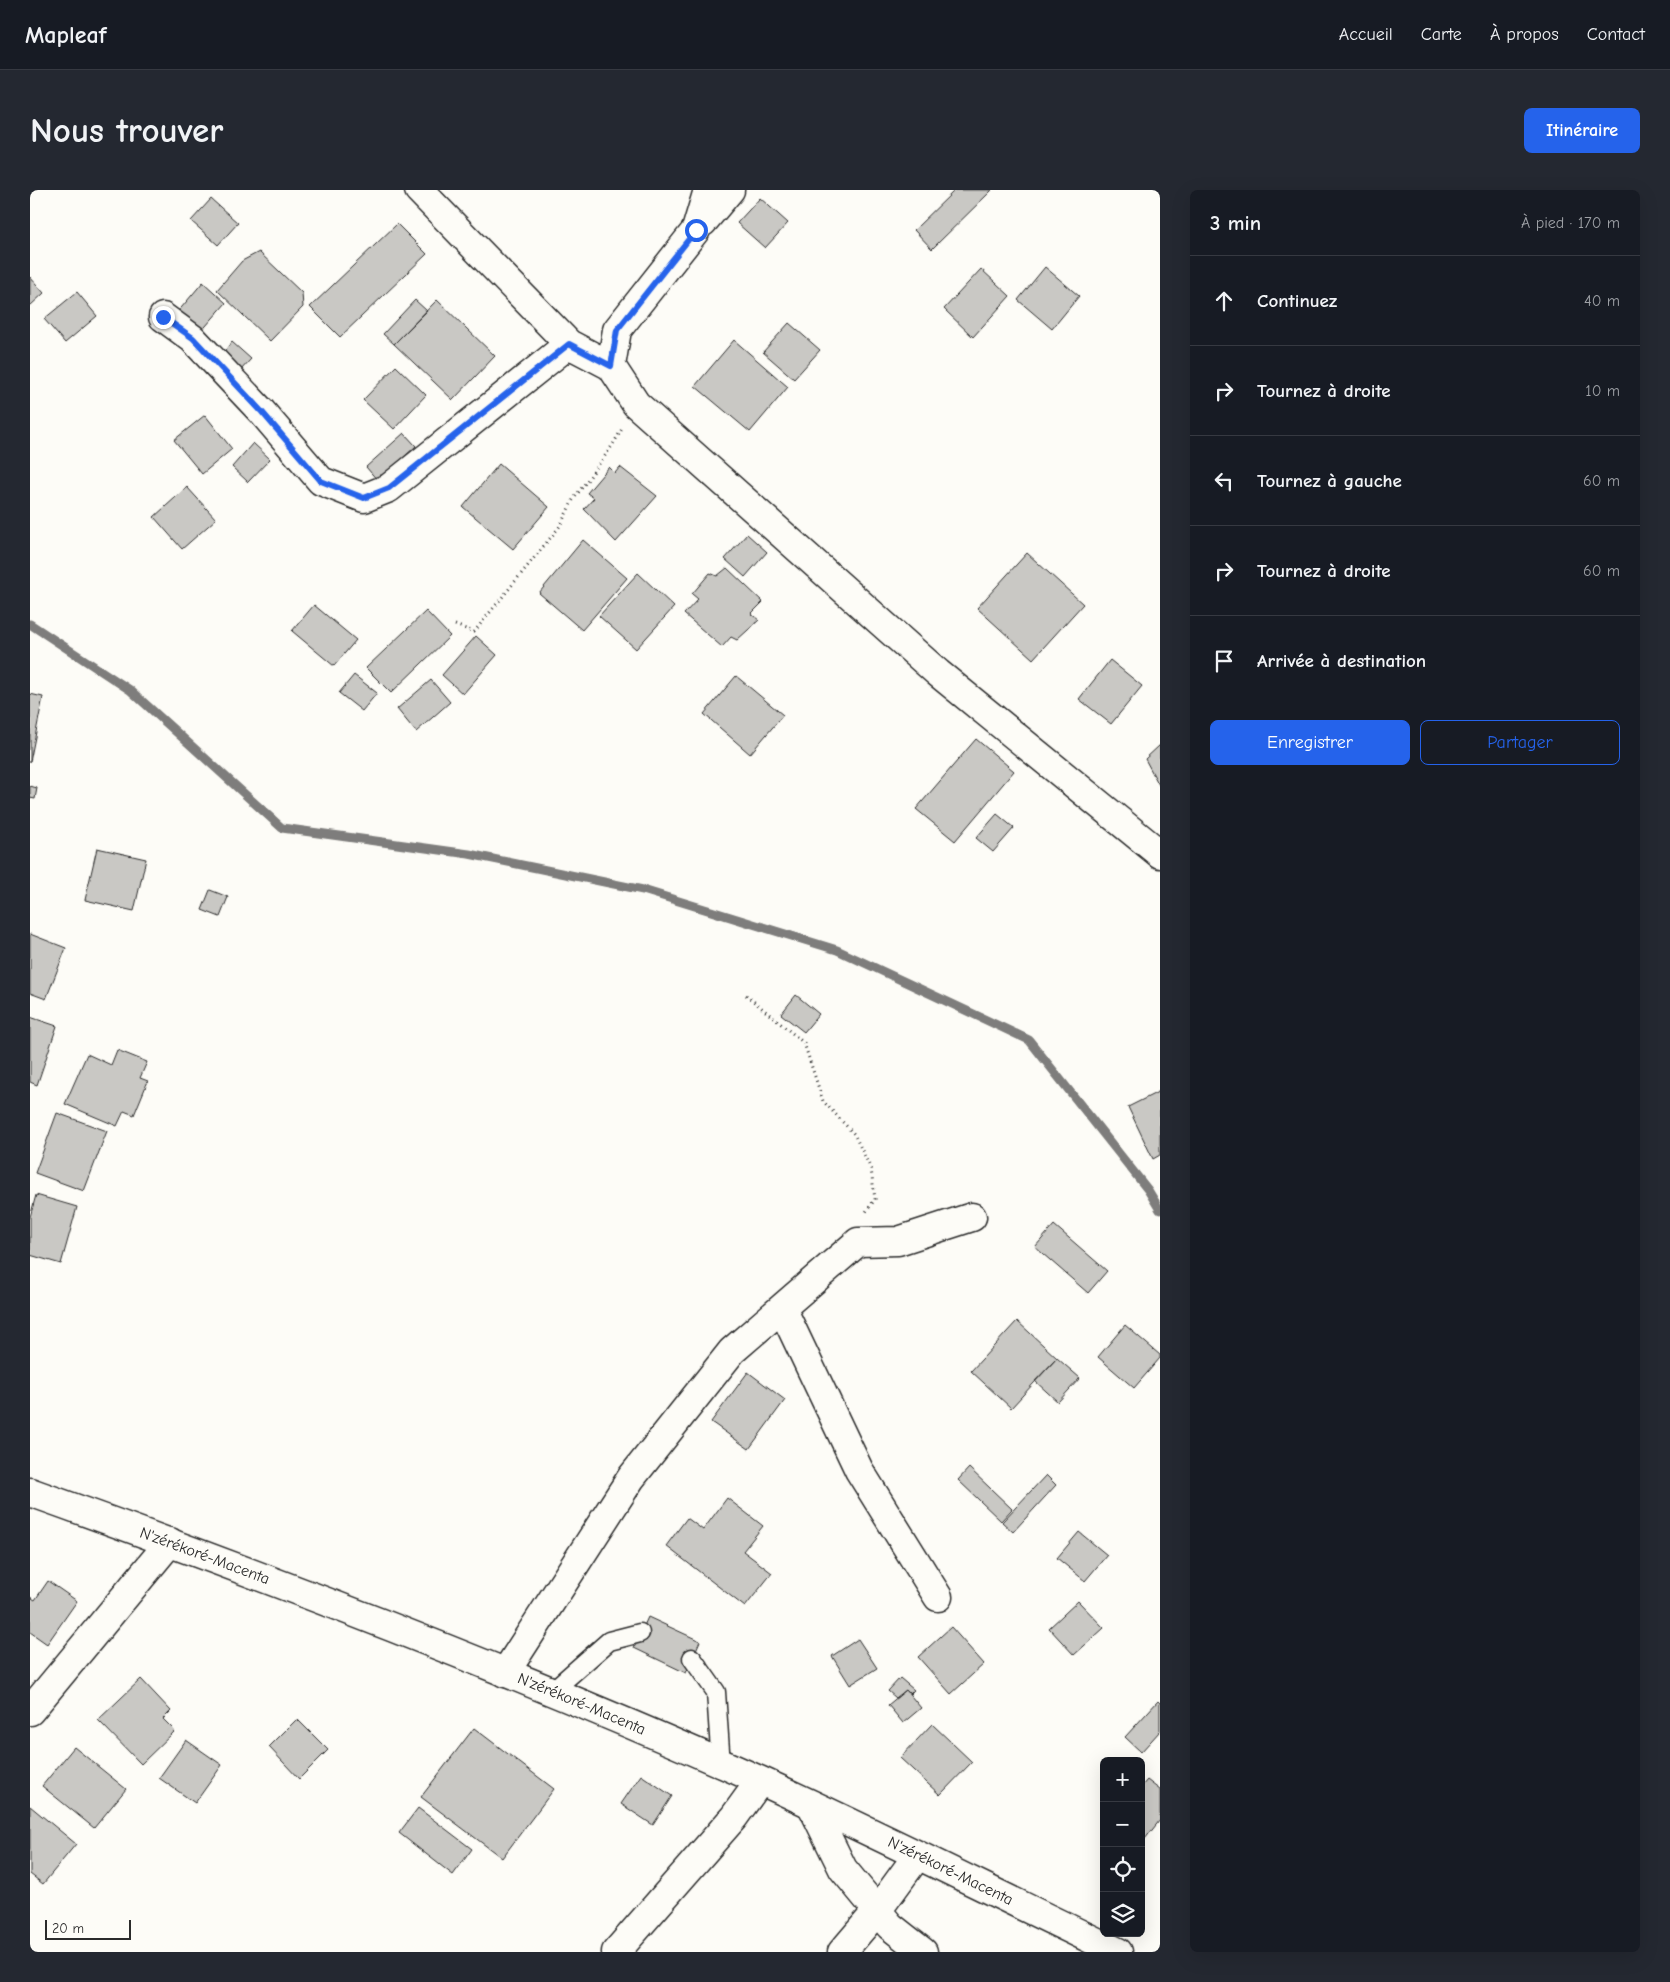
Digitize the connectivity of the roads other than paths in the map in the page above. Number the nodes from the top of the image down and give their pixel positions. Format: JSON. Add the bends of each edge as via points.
{"nodes":[{"id":1,"x":419,"y":190,"type":"edge"},
{"id":2,"x":708,"y":190,"type":"edge"},
{"id":3,"x":730,"y":190,"type":"edge"},
{"id":4,"x":696,"y":230,"type":"junction"},
{"id":5,"x":163,"y":317,"type":"dead end"},
{"id":6,"x":569,"y":344,"type":"junction"},
{"id":7,"x":611,"y":366,"type":"junction"},
{"id":8,"x":1160,"y":854,"type":"edge"},
{"id":9,"x":972,"y":1217,"type":"dead end"},
{"id":10,"x":782,"y":1308,"type":"junction"},
{"id":11,"x":30,"y":1492,"type":"edge"},
{"id":12,"x":170,"y":1542,"type":"junction"},
{"id":13,"x":938,"y":1597,"type":"dead end"},
{"id":14,"x":640,"y":1633,"type":"dead end"},
{"id":15,"x":692,"y":1658,"type":"dead end"},
{"id":16,"x":505,"y":1673,"type":"junction"},
{"id":17,"x":552,"y":1692,"type":"junction"},
{"id":18,"x":30,"y":1711,"type":"edge"},
{"id":19,"x":721,"y":1764,"type":"junction"},
{"id":20,"x":760,"y":1781,"type":"junction"},
{"id":21,"x":812,"y":1806,"type":"junction"},
{"id":22,"x":917,"y":1856,"type":"junction"},
{"id":23,"x":877,"y":1911,"type":"junction"},
{"id":24,"x":616,"y":1952,"type":"edge"},
{"id":25,"x":842,"y":1952,"type":"edge"},
{"id":26,"x":924,"y":1952,"type":"edge"},
{"id":27,"x":1118,"y":1952,"type":"edge"}],
"edges":[{"from":1,"to":6,"type":"main road"},
{"from":2,"to":4,"type":"main road"},
{"from":3,"to":4,"type":"main road"},
{"from":4,"to":7,"type":"main road","via":[[617,330]]},
{"from":5,"to":6,"type":"main road","via":[[193,338],[321,481],[364,498],[389,488]]},
{"from":6,"to":7,"type":"main road"},
{"from":7,"to":8,"type":"main road","via":[[636,404],[938,673]]},
{"from":9,"to":10,"type":"main road","via":[[898,1240],[858,1242]]},
{"from":10,"to":13,"type":"main road","via":[[858,1470]]},
{"from":10,"to":16,"type":"main road","via":[[732,1351],[631,1478]]},
{"from":11,"to":12,"type":"main road","name":"N'zérékoré-Macenta"},
{"from":12,"to":16,"type":"main road","name":"N'zérékoré-Macenta"},
{"from":12,"to":18,"type":"main road"},
{"from":14,"to":17,"type":"lane","via":[[609,1641]]},
{"from":15,"to":19,"type":"lane","via":[[716,1692]]},
{"from":16,"to":17,"type":"main road","name":"N'zérékoré-Macenta"},
{"from":17,"to":19,"type":"main road","name":"N'zérékoré-Macenta"},
{"from":19,"to":20,"type":"main road","name":"N'zérékoré-Macenta"},
{"from":20,"to":21,"type":"main road","name":"N'zérékoré-Macenta"},
{"from":20,"to":24,"type":"main road","via":[[734,1817]]},
{"from":21,"to":22,"type":"main road","name":"N'zérékoré-Macenta"},
{"from":21,"to":23,"type":"main road","via":[[842,1869]]},
{"from":22,"to":23,"type":"main road"},
{"from":22,"to":27,"type":"main road","name":"N'zérékoré-Macenta"},
{"from":23,"to":25,"type":"main road"},
{"from":23,"to":26,"type":"main road","via":[[890,1926]]}]}
